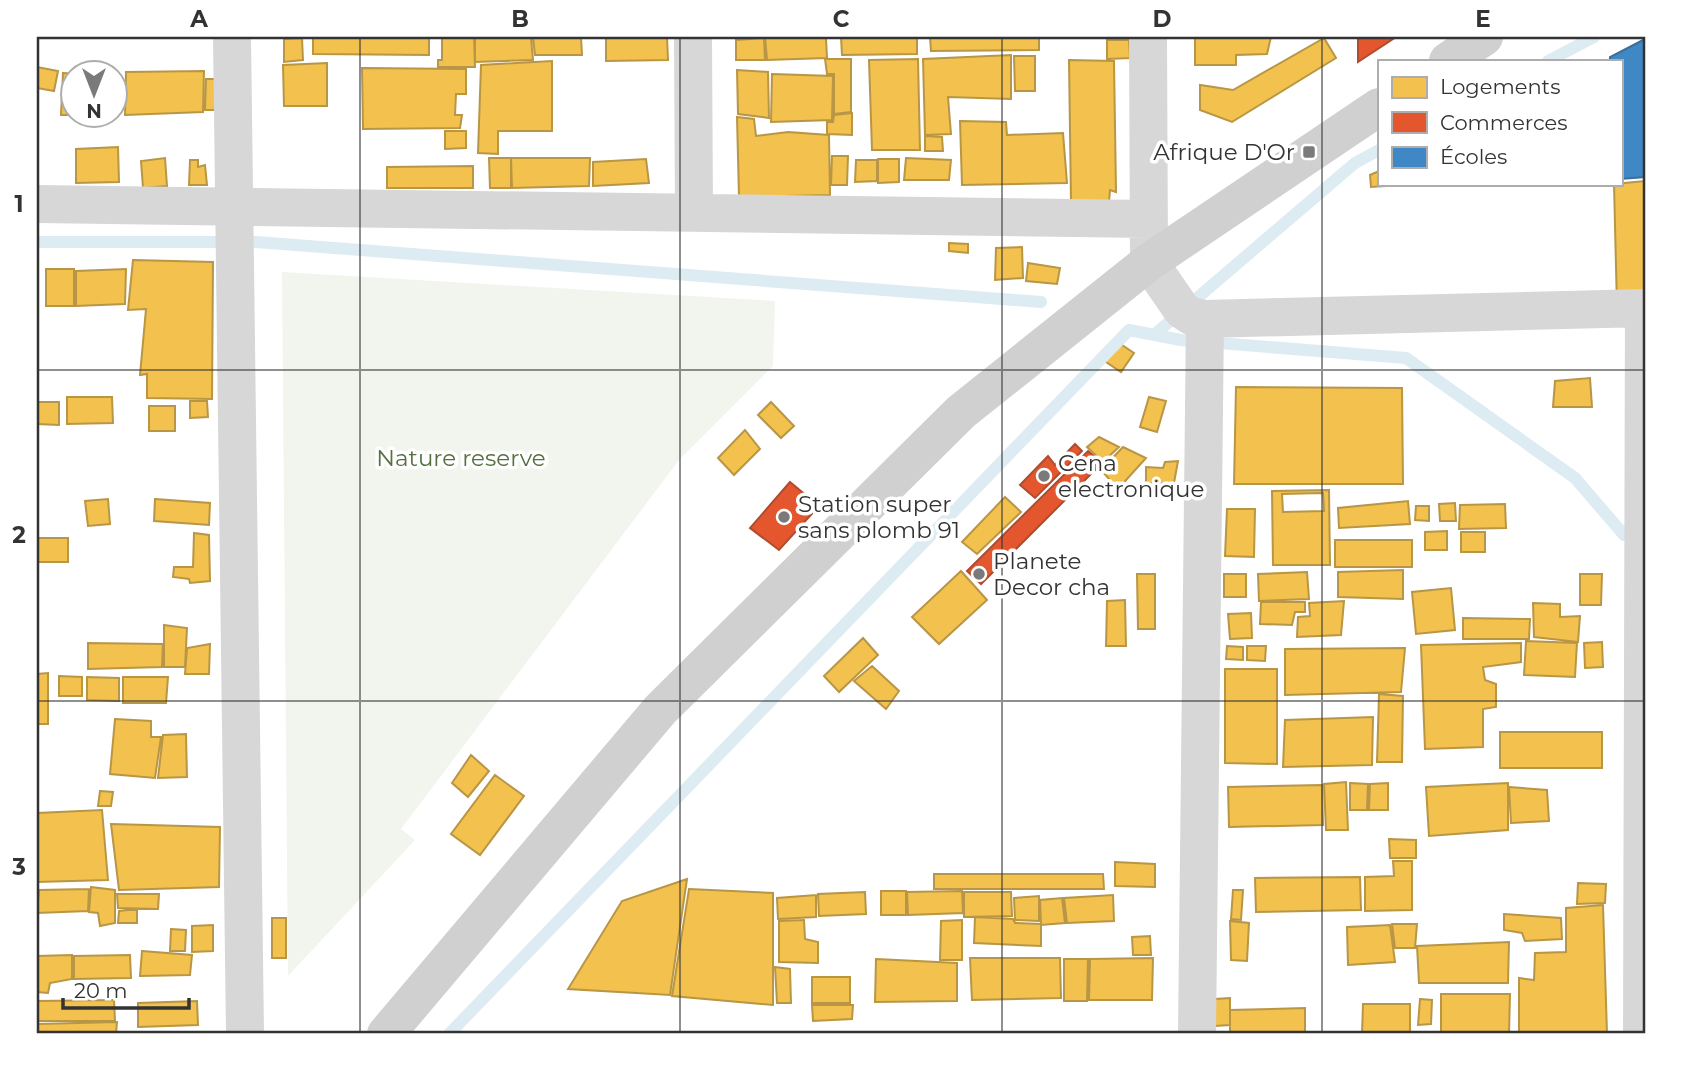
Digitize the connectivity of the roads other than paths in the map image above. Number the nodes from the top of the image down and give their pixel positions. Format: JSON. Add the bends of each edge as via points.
{"nodes":[{"id":1,"x":232,"y":37,"type":"edge"},
{"id":2,"x":693,"y":37,"type":"edge"},
{"id":3,"x":1148,"y":37,"type":"edge"},
{"id":4,"x":1484,"y":37,"type":"edge"},
{"id":5,"x":1450,"y":60,"type":"edge"},
{"id":6,"x":1378,"y":108,"type":"edge"},
{"id":7,"x":37,"y":204,"type":"edge"},
{"id":8,"x":694,"y":212,"type":"junction"},
{"id":9,"x":1149,"y":219,"type":"junction"},
{"id":10,"x":234,"y":227,"type":"junction"},
{"id":11,"x":1149,"y":262,"type":"junction"},
{"id":12,"x":1645,"y":308,"type":"edge"},
{"id":13,"x":1205,"y":319,"type":"junction"},
{"id":14,"x":245,"y":1034,"type":"edge"},
{"id":15,"x":386,"y":1034,"type":"edge"},
{"id":16,"x":1197,"y":1034,"type":"edge"},
{"id":17,"x":1642,"y":1034,"type":"edge"}],
"edges":[{"from":1,"to":10,"type":"street"},
{"from":2,"to":8,"type":"street"},
{"from":3,"to":9,"type":"street"},
{"from":4,"to":5,"type":"street"},
{"from":6,"to":11,"type":"street"},
{"from":7,"to":10,"type":"street"},
{"from":8,"to":9,"type":"street"},
{"from":8,"to":10,"type":"street"},
{"from":9,"to":11,"type":"street"},
{"from":10,"to":14,"type":"street"},
{"from":11,"to":13,"type":"street","via":[[1182,310]]},
{"from":11,"to":15,"type":"street","via":[[961,412],[660,710]]},
{"from":12,"to":13,"type":"street"},
{"from":12,"to":17,"type":"street"},
{"from":13,"to":16,"type":"street"}]}
